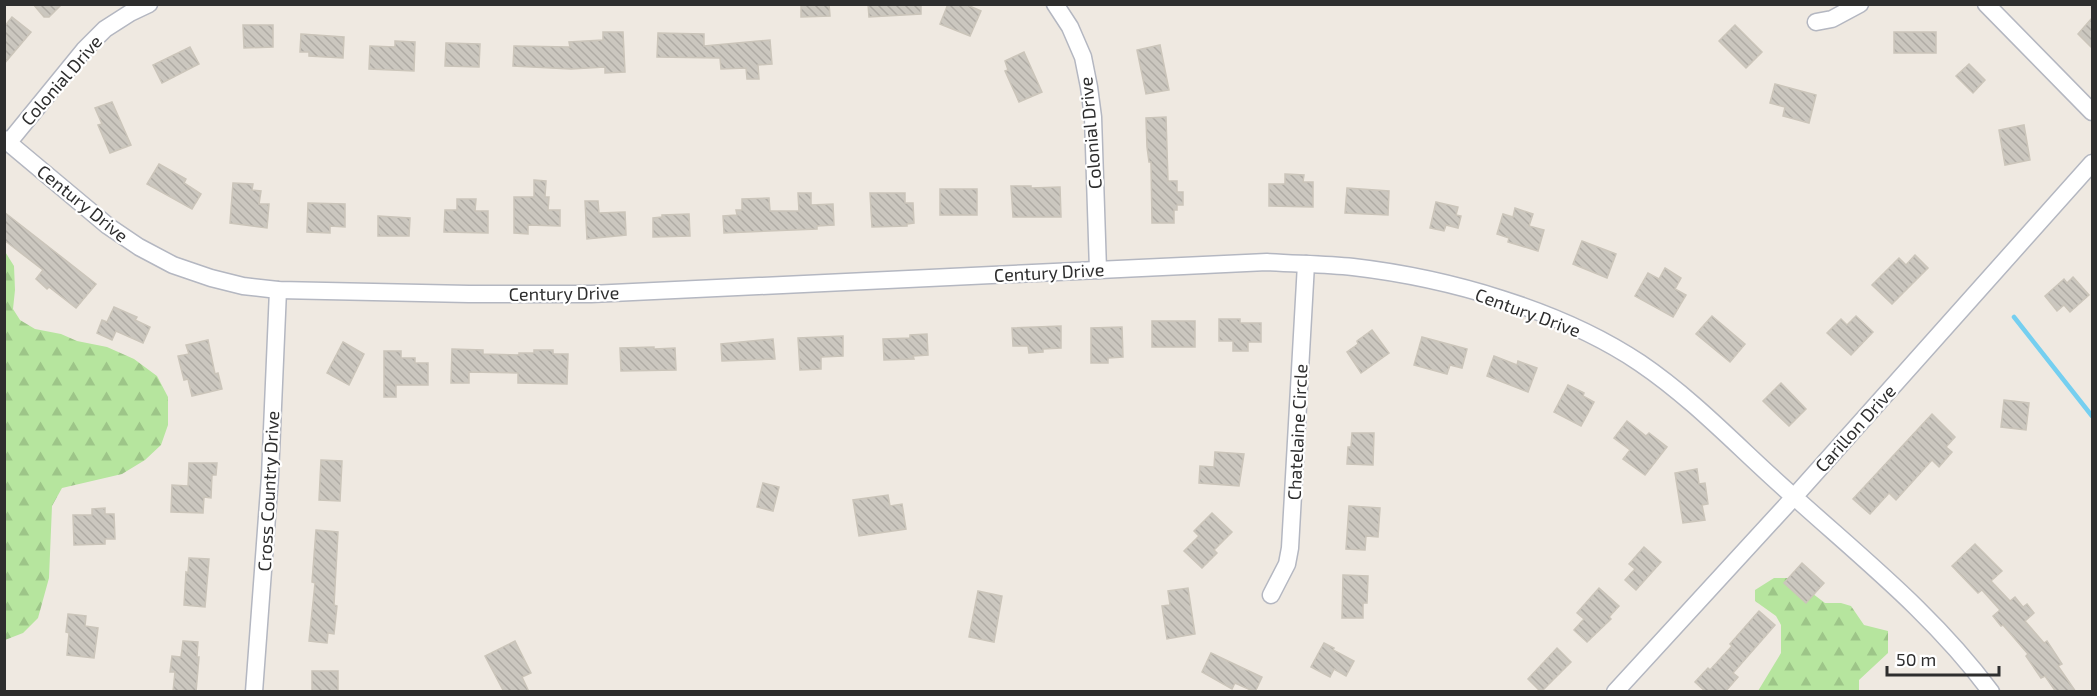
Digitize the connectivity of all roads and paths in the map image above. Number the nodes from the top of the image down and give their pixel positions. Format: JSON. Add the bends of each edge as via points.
{"nodes":[{"id":1,"x":149,"y":4,"type":"edge"},
{"id":2,"x":1055,"y":4,"type":"edge"},
{"id":3,"x":1860,"y":4,"type":"edge"},
{"id":4,"x":1986,"y":4,"type":"edge"},
{"id":5,"x":1816,"y":22,"type":"dead end"},
{"id":6,"x":2092,"y":112,"type":"edge"},
{"id":7,"x":7,"y":140,"type":"edge"},
{"id":8,"x":2092,"y":163,"type":"edge"},
{"id":9,"x":1306,"y":264,"type":"junction"},
{"id":10,"x":1098,"y":270,"type":"junction"},
{"id":11,"x":278,"y":290,"type":"junction"},
{"id":12,"x":1794,"y":497,"type":"junction"},
{"id":13,"x":1271,"y":595,"type":"dead end"},
{"id":14,"x":254,"y":692,"type":"edge"},
{"id":15,"x":1615,"y":692,"type":"edge"},
{"id":16,"x":1991,"y":692,"type":"edge"}],
"edges":[{"from":1,"to":7,"type":"street","name":"Colonial Drive","via":[[105,29]]},
{"from":2,"to":10,"type":"street","name":"Colonial Drive","via":[[1083,57],[1089,87]]},
{"from":3,"to":5,"type":"street","via":[[1832,19]]},
{"from":4,"to":6,"type":"street"},
{"from":7,"to":11,"type":"street","name":"Century Drive","via":[[108,226],[139,247],[173,265],[211,278]]},
{"from":8,"to":12,"type":"street","name":"Carillon Drive"},
{"from":9,"to":10,"type":"street","name":"Century Drive","via":[[1267,262]]},
{"from":9,"to":12,"type":"street","name":"Century Drive","via":[[1402,274],[1454,286],[1558,319],[1603,340],[1685,397]]},
{"from":9,"to":13,"type":"street","name":"Chatelaine Circle","via":[[1290,548],[1287,564]]},
{"from":10,"to":11,"type":"street","name":"Century Drive","via":[[591,294]]},
{"from":11,"to":14,"type":"street","name":"Cross Country Drive","via":[[270,476]]},
{"from":12,"to":15,"type":"street","name":"Carillon Drive"},
{"from":12,"to":16,"type":"street","name":"Century Drive","via":[[1910,601],[1953,644]]}]}
